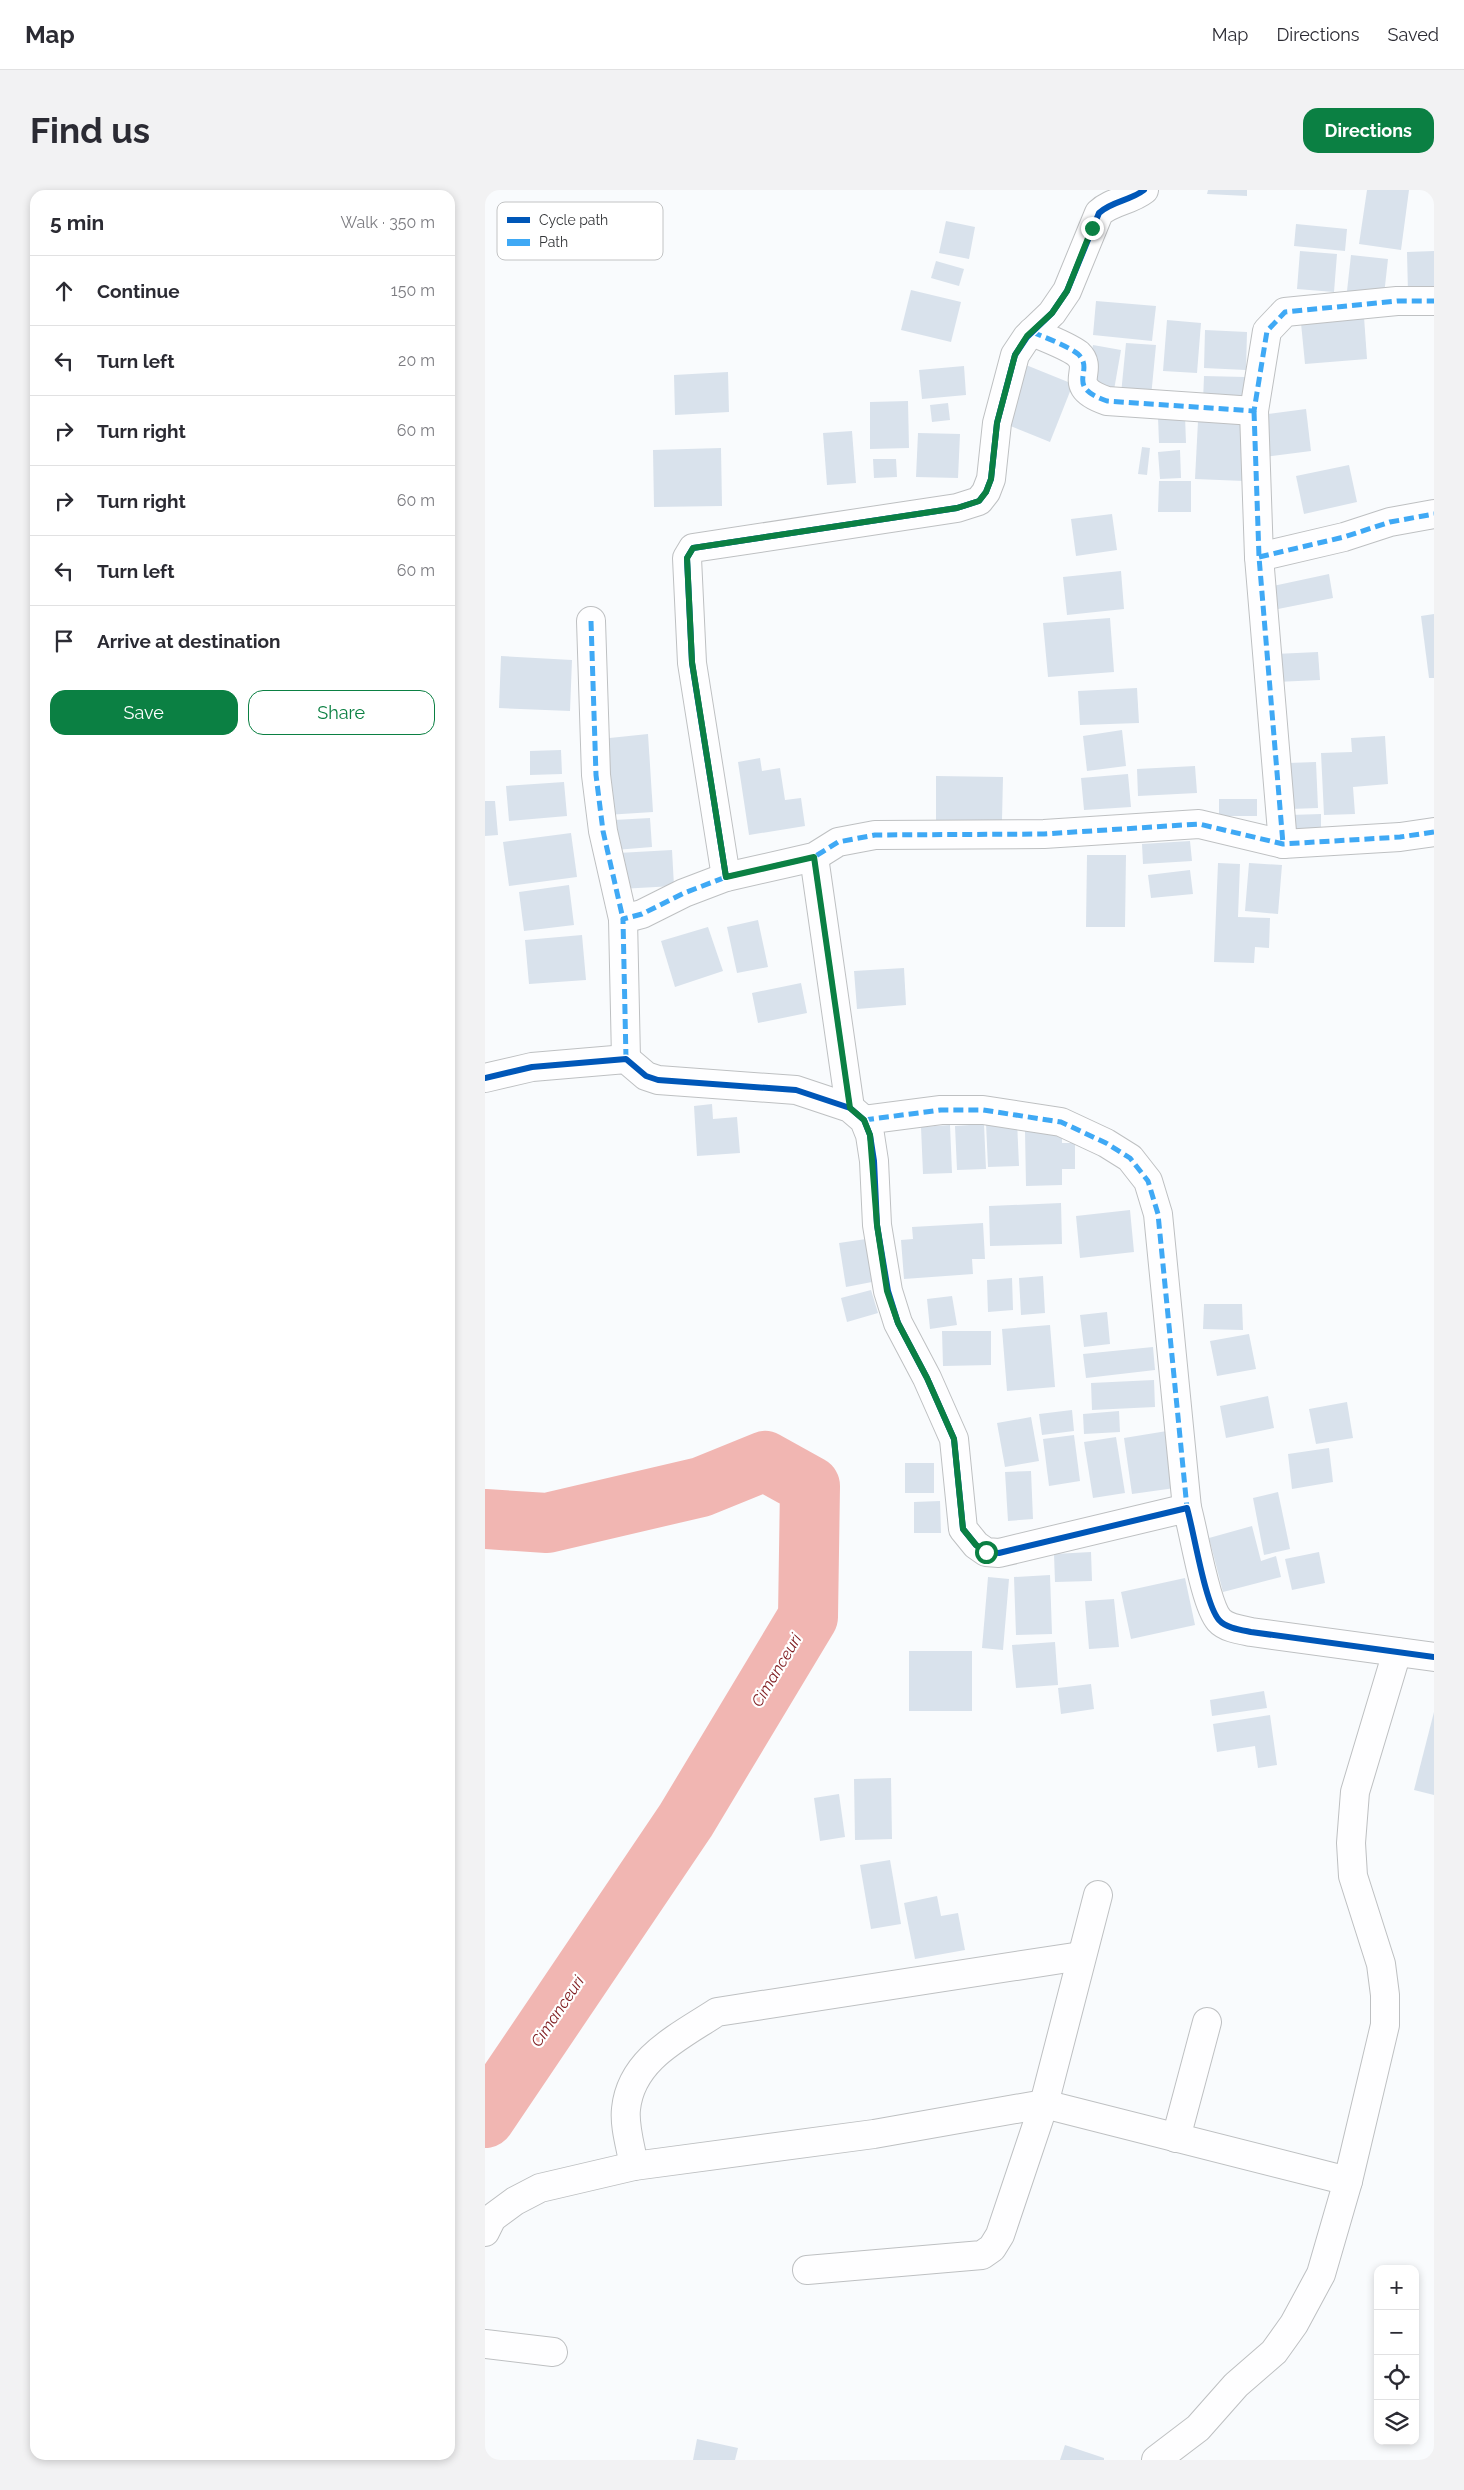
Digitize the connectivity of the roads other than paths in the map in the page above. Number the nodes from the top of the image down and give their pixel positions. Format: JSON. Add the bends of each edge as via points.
{"nodes":[{"id":1,"x":1144,"y":190,"type":"edge"},
{"id":2,"x":1434,"y":301,"type":"edge"},
{"id":3,"x":1032,"y":332,"type":"junction"},
{"id":4,"x":1254,"y":411,"type":"junction"},
{"id":5,"x":1434,"y":514,"type":"edge"},
{"id":6,"x":1259,"y":557,"type":"junction"},
{"id":7,"x":591,"y":620,"type":"dead end"},
{"id":8,"x":1434,"y":832,"type":"edge"},
{"id":9,"x":1283,"y":844,"type":"junction"},
{"id":10,"x":814,"y":857,"type":"junction"},
{"id":11,"x":726,"y":877,"type":"junction"},
{"id":12,"x":623,"y":919,"type":"junction"},
{"id":13,"x":626,"y":1058,"type":"junction"},
{"id":14,"x":485,"y":1078,"type":"edge"},
{"id":15,"x":857,"y":1114,"type":"junction"},
{"id":16,"x":1187,"y":1508,"type":"junction"},
{"id":17,"x":1397,"y":1652,"type":"junction"},
{"id":18,"x":1434,"y":1657,"type":"edge"},
{"id":19,"x":1098,"y":1894,"type":"dead end"},
{"id":20,"x":1081,"y":1956,"type":"junction"},
{"id":21,"x":1207,"y":2022,"type":"dead end"},
{"id":22,"x":1044,"y":2104,"type":"junction"},
{"id":23,"x":1176,"y":2138,"type":"junction"},
{"id":24,"x":634,"y":2166,"type":"junction"},
{"id":25,"x":1348,"y":2181,"type":"junction"},
{"id":26,"x":485,"y":2232,"type":"edge"},
{"id":27,"x":807,"y":2270,"type":"dead end"},
{"id":28,"x":485,"y":2344,"type":"edge"},
{"id":29,"x":553,"y":2352,"type":"dead end"},
{"id":30,"x":1156,"y":2460,"type":"edge"}],
"edges":[{"from":1,"to":3,"type":"street","via":[[1106,206],[1099,213],[1067,291],[1052,313]]},
{"from":2,"to":4,"type":"street","via":[[1397,301],[1285,312],[1267,331]]},
{"from":3,"to":4,"type":"street","via":[[1077,354],[1083,362],[1085,390],[1107,401]]},
{"from":3,"to":11,"type":"street","via":[[1015,355],[1008,375],[997,423],[991,479],[979,501],[957,508],[693,548],[689,552],[692,662]]},
{"from":4,"to":6,"type":"street"},
{"from":5,"to":6,"type":"street","via":[[1390,522],[1344,537]]},
{"from":6,"to":9,"type":"street"},
{"from":7,"to":12,"type":"street","via":[[596,774],[603,831]]},
{"from":8,"to":9,"type":"street"},
{"from":9,"to":10,"type":"street","via":[[1199,824],[1044,834],[875,835],[838,842]]},
{"from":10,"to":11,"type":"street"},
{"from":10,"to":15,"type":"street"},
{"from":11,"to":12,"type":"street","via":[[683,893],[642,914]]},
{"from":12,"to":13,"type":"street"},
{"from":13,"to":14,"type":"street","via":[[532,1067]]},
{"from":13,"to":15,"type":"street","via":[[647,1076],[658,1080],[797,1090]]},
{"from":15,"to":16,"type":"street","via":[[983,1110],[1028,1116],[1061,1122],[1130,1158],[1148,1182],[1158,1214]]},
{"from":15,"to":16,"type":"street","via":[[870,1135],[877,1225],[887,1291],[898,1323],[954,1439],[961,1518],[963,1529],[970,1538],[986,1552],[999,1553]]},
{"from":16,"to":17,"type":"street","via":[[1210,1606],[1220,1621],[1235,1629],[1251,1632]]},
{"from":17,"to":18,"type":"street"},
{"from":17,"to":25,"type":"street","via":[[1355,1792],[1352,1814],[1353,1876],[1381,1964],[1385,2025]]},
{"from":19,"to":20,"type":"street"},
{"from":20,"to":22,"type":"street"},
{"from":20,"to":24,"type":"street","via":[[717,2012],[643,2065],[635,2077],[626,2110]]},
{"from":21,"to":23,"type":"street"},
{"from":22,"to":23,"type":"street"},
{"from":22,"to":24,"type":"street","via":[[874,2134]]},
{"from":22,"to":27,"type":"street","via":[[1000,2235],[982,2255]]},
{"from":23,"to":25,"type":"street"},
{"from":24,"to":26,"type":"street","via":[[540,2188],[492,2218]]},
{"from":25,"to":30,"type":"street","via":[[1321,2274],[1294,2324],[1274,2352],[1236,2385],[1198,2428]]},
{"from":28,"to":29,"type":"street"}]}
